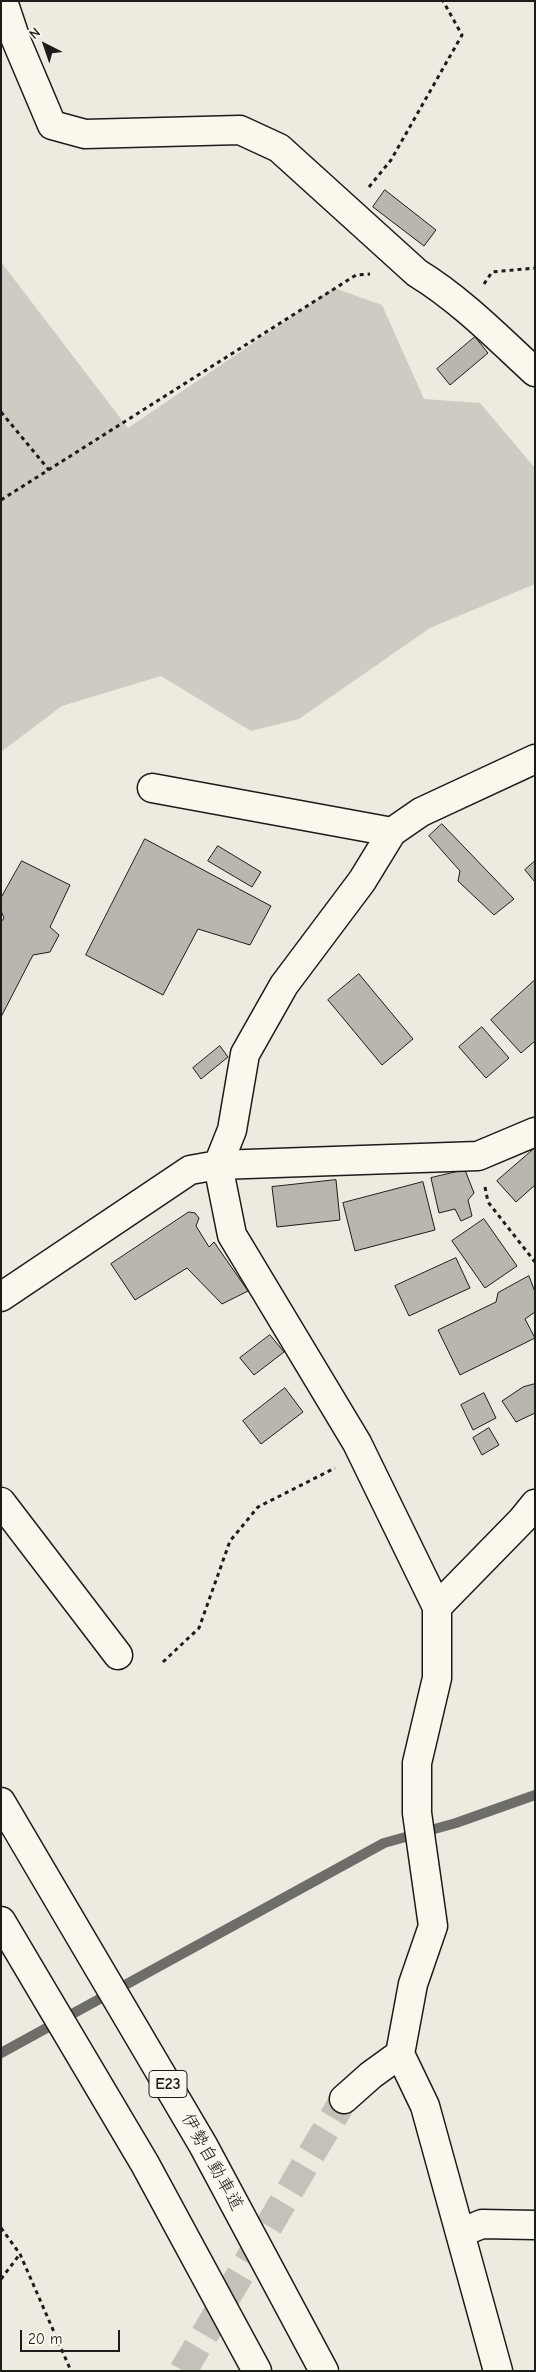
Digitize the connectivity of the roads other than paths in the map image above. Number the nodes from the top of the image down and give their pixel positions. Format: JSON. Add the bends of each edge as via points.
{"nodes":[{"id":1,"x":3,"y":1,"type":"edge"},
{"id":2,"x":535,"y":372,"type":"edge"},
{"id":3,"x":535,"y":759,"type":"edge"},
{"id":4,"x":152,"y":788,"type":"dead end"},
{"id":5,"x":392,"y":832,"type":"junction"},
{"id":6,"x":535,"y":1132,"type":"edge"},
{"id":7,"x":218,"y":1164,"type":"junction"},
{"id":8,"x":1,"y":1297,"type":"edge"},
{"id":9,"x":1,"y":1502,"type":"edge"},
{"id":10,"x":535,"y":1504,"type":"edge"},
{"id":11,"x":437,"y":1607,"type":"junction"},
{"id":12,"x":118,"y":1655,"type":"dead end"},
{"id":13,"x":1,"y":1802,"type":"edge"},
{"id":14,"x":1,"y":1921,"type":"edge"},
{"id":15,"x":400,"y":2054,"type":"junction"},
{"id":16,"x":344,"y":2100,"type":"tunnel mouth"},
{"id":17,"x":535,"y":2225,"type":"edge"},
{"id":18,"x":460,"y":2233,"type":"junction"},
{"id":19,"x":257,"y":2371,"type":"edge"},
{"id":20,"x":324,"y":2371,"type":"edge"},
{"id":21,"x":498,"y":2371,"type":"edge"}],
"edges":[{"from":1,"to":2,"type":"main road","via":[[52,125],[85,134],[240,130],[279,148],[417,273],[466,308]]},
{"from":3,"to":5,"type":"main road","via":[[421,812]]},
{"from":4,"to":5,"type":"main road"},
{"from":5,"to":7,"type":"main road","via":[[362,881],[284,985],[246,1054],[232,1130]]},
{"from":6,"to":7,"type":"main road","via":[[478,1156]]},
{"from":7,"to":8,"type":"main road","via":[[190,1170]]},
{"from":7,"to":11,"type":"main road","via":[[232,1235],[357,1443]]},
{"from":9,"to":12,"type":"main road"},
{"from":10,"to":11,"type":"main road"},
{"from":11,"to":15,"type":"main road","via":[[438,1678],[417,1762],[417,1813],[433,1926],[413,1984]]},
{"from":13,"to":20,"type":"main road","name":"伊勢自動車道","number":"E23","via":[[203,2145]]},
{"from":14,"to":19,"type":"main road","via":[[146,2164]]},
{"from":15,"to":16,"type":"main road"},
{"from":15,"to":18,"type":"main road","via":[[425,2106]]},
{"from":17,"to":18,"type":"main road","via":[[482,2224]]},
{"from":18,"to":21,"type":"main road"}]}
